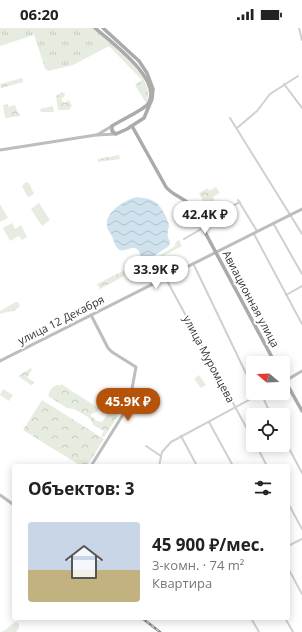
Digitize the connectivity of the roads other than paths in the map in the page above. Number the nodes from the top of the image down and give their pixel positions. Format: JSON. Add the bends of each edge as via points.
{"nodes":[{"id":1,"x":96,"y":28,"type":"edge"},
{"id":2,"x":103,"y":28,"type":"edge"},
{"id":3,"x":299,"y":28,"type":"edge"},
{"id":4,"x":108,"y":32,"type":"junction"},
{"id":5,"x":104,"y":36,"type":"junction"},
{"id":6,"x":302,"y":40,"type":"edge"},
{"id":7,"x":298,"y":76,"type":"dead end"},
{"id":8,"x":284,"y":84,"type":"junction"},
{"id":9,"x":302,"y":108,"type":"edge"},
{"id":10,"x":139,"y":110,"type":"junction"},
{"id":11,"x":146,"y":116,"type":"junction"},
{"id":12,"x":230,"y":118,"type":"dead end"},
{"id":13,"x":112,"y":126,"type":"junction"},
{"id":14,"x":132,"y":126,"type":"junction"},
{"id":15,"x":237,"y":128,"type":"junction"},
{"id":16,"x":116,"y":134,"type":"junction"},
{"id":17,"x":96,"y":135,"type":"junction"},
{"id":18,"x":0,"y":150,"type":"edge"},
{"id":19,"x":238,"y":200,"type":"dead end"},
{"id":20,"x":240,"y":202,"type":"junction"},
{"id":21,"x":302,"y":209,"type":"edge"},
{"id":22,"x":290,"y":214,"type":"junction"},
{"id":23,"x":209,"y":216,"type":"dead end"},
{"id":24,"x":208,"y":219,"type":"junction"},
{"id":25,"x":274,"y":223,"type":"junction"},
{"id":26,"x":203,"y":228,"type":"junction"},
{"id":27,"x":256,"y":232,"type":"junction"},
{"id":28,"x":302,"y":234,"type":"edge"},
{"id":29,"x":184,"y":239,"type":"dead end"},
{"id":30,"x":216,"y":252,"type":"junction"},
{"id":31,"x":193,"y":263,"type":"junction"},
{"id":32,"x":302,"y":274,"type":"edge"},
{"id":33,"x":165,"y":277,"type":"junction"},
{"id":34,"x":302,"y":286,"type":"edge"},
{"id":35,"x":286,"y":295,"type":"junction"},
{"id":36,"x":91,"y":315,"type":"junction"},
{"id":37,"x":302,"y":324,"type":"edge"},
{"id":38,"x":271,"y":356,"type":"edge"},
{"id":39,"x":0,"y":361,"type":"edge"},
{"id":40,"x":302,"y":371,"type":"edge"},
{"id":41,"x":246,"y":373,"type":"edge"},
{"id":42,"x":290,"y":377,"type":"edge"},
{"id":43,"x":290,"y":390,"type":"edge"},
{"id":44,"x":247,"y":400,"type":"edge"},
{"id":45,"x":235,"y":408,"type":"junction"},
{"id":46,"x":302,"y":411,"type":"edge"},
{"id":47,"x":209,"y":422,"type":"junction"},
{"id":48,"x":246,"y":428,"type":"edge"},
{"id":49,"x":181,"y":436,"type":"junction"},
{"id":50,"x":146,"y":446,"type":"dead end"},
{"id":51,"x":290,"y":450,"type":"edge"},
{"id":52,"x":260,"y":452,"type":"edge"},
{"id":53,"x":161,"y":456,"type":"junction"},
{"id":54,"x":160,"y":461,"type":"junction"},
{"id":55,"x":92,"y":464,"type":"edge"},
{"id":56,"x":159,"y":464,"type":"edge"},
{"id":57,"x":162,"y":464,"type":"edge"},
{"id":58,"x":196,"y":464,"type":"edge"},
{"id":59,"x":232,"y":464,"type":"edge"},
{"id":60,"x":266,"y":464,"type":"edge"},
{"id":61,"x":302,"y":473,"type":"edge"},
{"id":62,"x":0,"y":495,"type":"edge"},
{"id":63,"x":12,"y":504,"type":"edge"},
{"id":64,"x":290,"y":508,"type":"edge"},
{"id":65,"x":302,"y":529,"type":"edge"},
{"id":66,"x":302,"y":539,"type":"edge"},
{"id":67,"x":290,"y":545,"type":"edge"},
{"id":68,"x":290,"y":572,"type":"edge"},
{"id":69,"x":302,"y":594,"type":"edge"},
{"id":70,"x":252,"y":620,"type":"edge"},
{"id":71,"x":286,"y":620,"type":"edge"},
{"id":72,"x":259,"y":632,"type":"edge"},
{"id":73,"x":293,"y":632,"type":"edge"}],
"edges":[{"from":1,"to":5,"type":"main road"},
{"from":2,"to":4,"type":"main road"},
{"from":3,"to":6,"type":"street"},
{"from":4,"to":5,"type":"main road"},
{"from":4,"to":11,"type":"main road","via":[[139,61],[150,80],[153,96]]},
{"from":5,"to":10,"type":"main road","via":[[136,65],[148,83],[149,99]]},
{"from":7,"to":8,"type":"street"},
{"from":8,"to":9,"type":"street"},
{"from":8,"to":15,"type":"street","via":[[270,94]]},
{"from":10,"to":11,"type":"main road","via":[[144,111]]},
{"from":10,"to":13,"type":"main road"},
{"from":11,"to":14,"type":"main road"},
{"from":12,"to":15,"type":"street"},
{"from":13,"to":16,"type":"main road"},
{"from":13,"to":17,"type":"main road"},
{"from":14,"to":16,"type":"main road"},
{"from":14,"to":26,"type":"main road","name":"Авиационная улица","via":[[166,187],[189,204]]},
{"from":15,"to":22,"type":"street"},
{"from":16,"to":17,"type":"main road"},
{"from":17,"to":18,"type":"main road"},
{"from":19,"to":20,"type":"street"},
{"from":20,"to":24,"type":"street"},
{"from":20,"to":27,"type":"street"},
{"from":21,"to":22,"type":"main road","name":"улица 12 Декабря"},
{"from":22,"to":25,"type":"main road","name":"улица 12 Декабря"},
{"from":22,"to":28,"type":"street"},
{"from":23,"to":24,"type":"street"},
{"from":24,"to":26,"type":"street"},
{"from":25,"to":27,"type":"main road","name":"улица 12 Декабря"},
{"from":25,"to":32,"type":"street"},
{"from":26,"to":29,"type":"street"},
{"from":26,"to":30,"type":"main road","name":"Авиационная улица"},
{"from":27,"to":30,"type":"main road","name":"улица 12 Декабря"},
{"from":27,"to":35,"type":"street"},
{"from":30,"to":31,"type":"main road","name":"улица 12 Декабря"},
{"from":30,"to":38,"type":"main road","name":"Авиационная улица"},
{"from":31,"to":33,"type":"main road","name":"улица 12 Декабря"},
{"from":31,"to":41,"type":"street"},
{"from":33,"to":36,"type":"main road","name":"улица 12 Декабря"},
{"from":33,"to":45,"type":"street","name":"улица Муромцева"},
{"from":34,"to":35,"type":"street"},
{"from":35,"to":37,"type":"street"},
{"from":36,"to":39,"type":"main road","name":"улица 12 Декабря"},
{"from":36,"to":55,"type":"main road","via":[[108,348],[136,367],[128,405]]},
{"from":40,"to":42,"type":"main road"},
{"from":43,"to":46,"type":"main road"},
{"from":44,"to":45,"type":"street"},
{"from":45,"to":47,"type":"street"},
{"from":45,"to":48,"type":"street","name":"улица Муромцева"},
{"from":47,"to":49,"type":"street"},
{"from":47,"to":59,"type":"street"},
{"from":49,"to":53,"type":"street","via":[[167,446]]},
{"from":49,"to":58,"type":"street"},
{"from":50,"to":53,"type":"street"},
{"from":51,"to":61,"type":"street"},
{"from":52,"to":60,"type":"street"},
{"from":53,"to":54,"type":"street"},
{"from":54,"to":56,"type":"street"},
{"from":54,"to":57,"type":"street"},
{"from":62,"to":63,"type":"main road"},
{"from":64,"to":65,"type":"street"},
{"from":66,"to":67,"type":"street"},
{"from":68,"to":69,"type":"street"},
{"from":70,"to":72,"type":"street"},
{"from":71,"to":73,"type":"street"}]}
